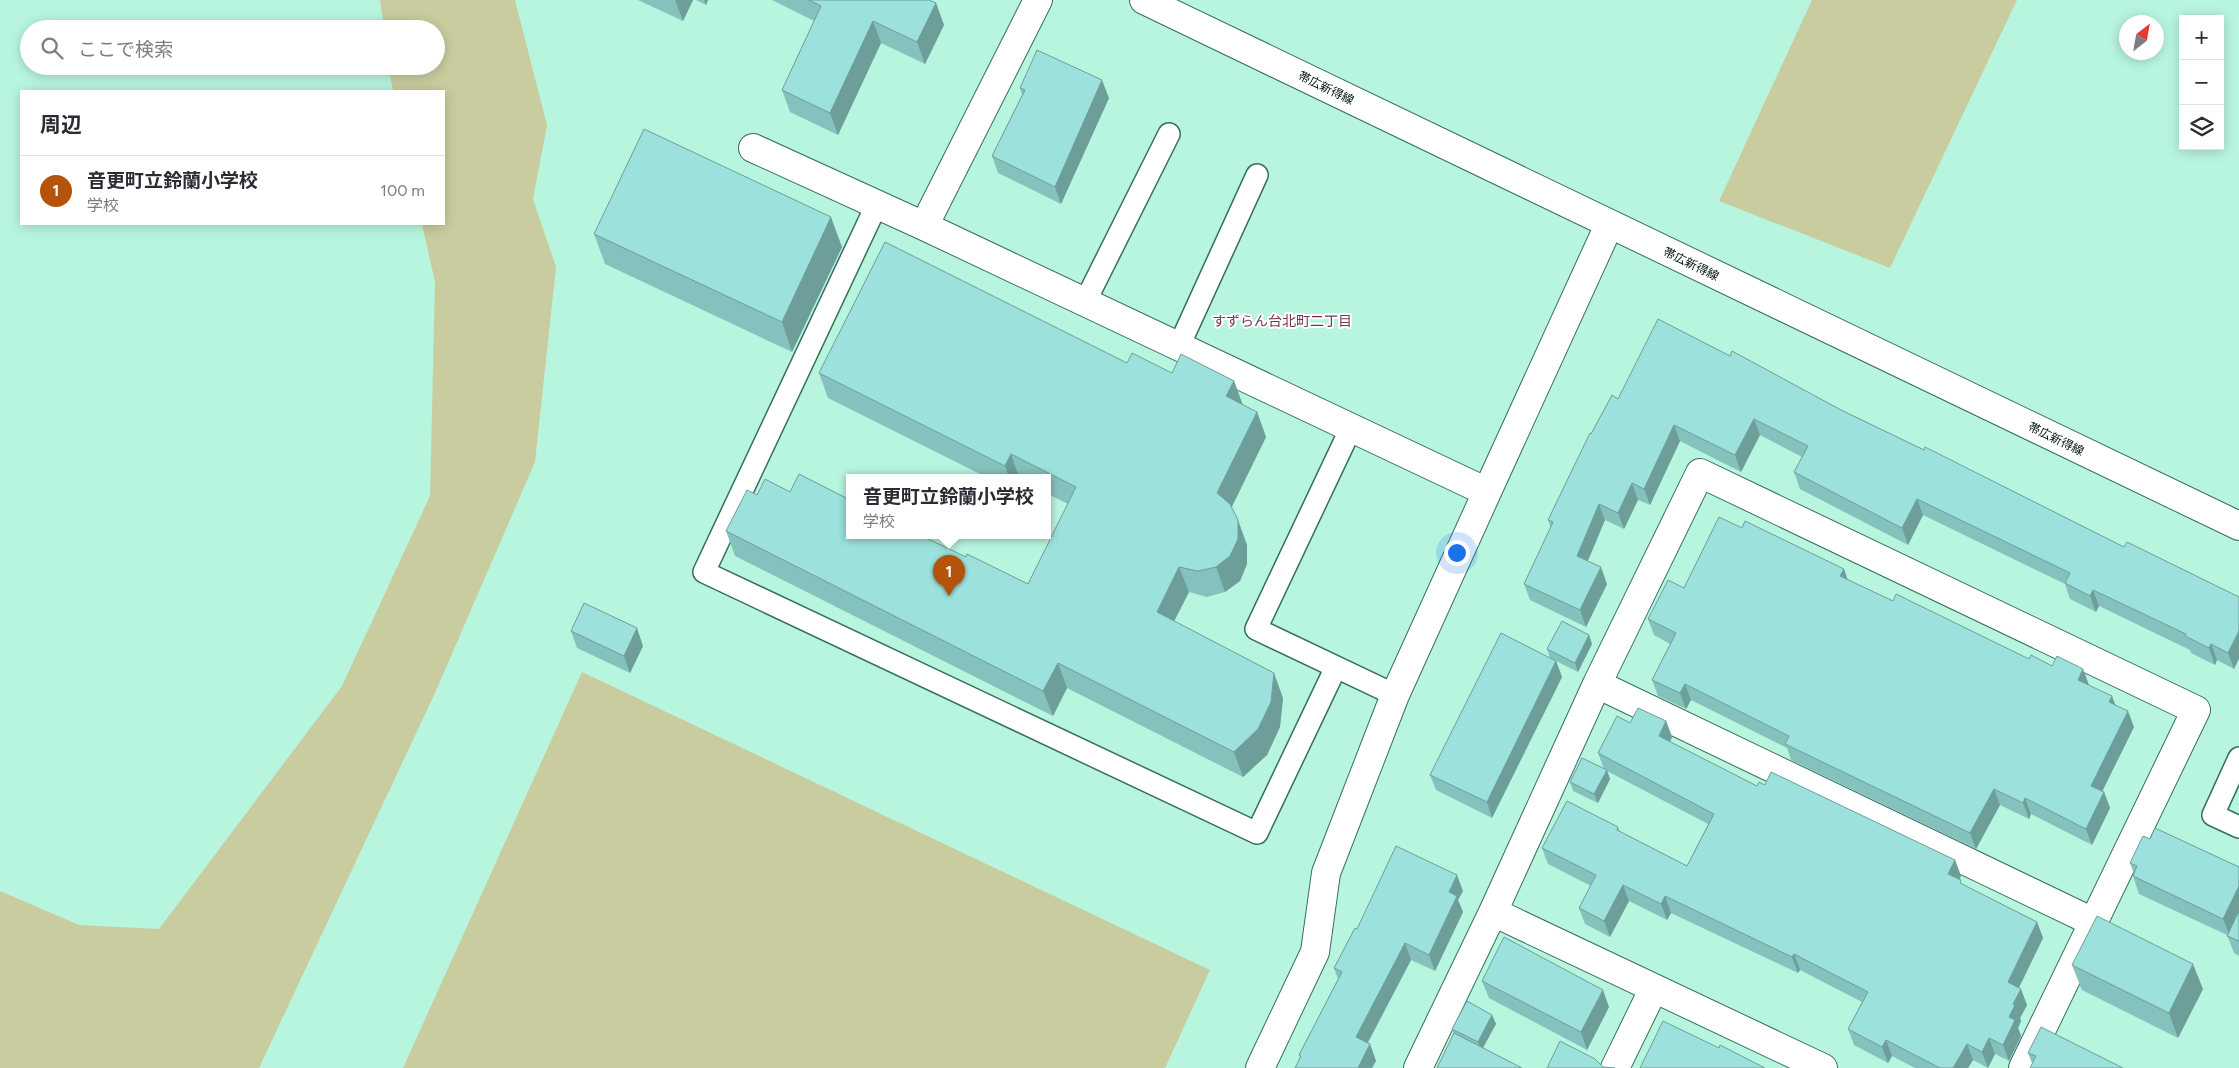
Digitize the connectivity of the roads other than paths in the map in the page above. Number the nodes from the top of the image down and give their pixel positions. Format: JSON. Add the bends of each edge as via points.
{"nodes":[{"id":1,"x":1038,"y":0,"type":"edge"},
{"id":2,"x":1144,"y":0,"type":"edge"},
{"id":3,"x":1169,"y":134,"type":"dead end"},
{"id":4,"x":753,"y":148,"type":"dead end"},
{"id":5,"x":1257,"y":175,"type":"dead end"},
{"id":6,"x":877,"y":204,"type":"junction"},
{"id":7,"x":1609,"y":225,"type":"junction"},
{"id":8,"x":924,"y":226,"type":"junction"},
{"id":9,"x":1085,"y":302,"type":"junction"},
{"id":10,"x":1179,"y":346,"type":"junction"},
{"id":11,"x":1351,"y":428,"type":"junction"},
{"id":12,"x":1487,"y":492,"type":"junction"},
{"id":13,"x":2239,"y":526,"type":"edge"},
{"id":14,"x":1336,"y":666,"type":"junction"},
{"id":15,"x":1597,"y":684,"type":"junction"},
{"id":16,"x":1395,"y":695,"type":"junction"},
{"id":17,"x":2239,"y":758,"type":"edge"},
{"id":18,"x":2239,"y":827,"type":"edge"},
{"id":19,"x":1493,"y":912,"type":"junction"},
{"id":20,"x":2093,"y":922,"type":"junction"},
{"id":21,"x":1654,"y":988,"type":"junction"},
{"id":22,"x":1817,"y":1067,"type":"edge"},
{"id":23,"x":1260,"y":1068,"type":"edge"},
{"id":24,"x":1418,"y":1068,"type":"edge"},
{"id":25,"x":1616,"y":1068,"type":"edge"},
{"id":26,"x":2022,"y":1068,"type":"edge"}],
"edges":[{"from":1,"to":8,"type":"street"},
{"from":2,"to":7,"type":"street","name":"帯広新得線"},
{"from":3,"to":9,"type":"lane"},
{"from":4,"to":6,"type":"street"},
{"from":5,"to":10,"type":"lane"},
{"from":6,"to":8,"type":"street"},
{"from":6,"to":14,"type":"lane","via":[[704,572],[1257,833]]},
{"from":7,"to":12,"type":"street"},
{"from":7,"to":13,"type":"street","name":"帯広新得線"},
{"from":8,"to":9,"type":"street"},
{"from":9,"to":10,"type":"street"},
{"from":10,"to":11,"type":"street"},
{"from":11,"to":12,"type":"street"},
{"from":11,"to":14,"type":"lane","via":[[1256,629]]},
{"from":12,"to":16,"type":"street"},
{"from":14,"to":16,"type":"lane"},
{"from":15,"to":19,"type":"street"},
{"from":15,"to":20,"type":"street"},
{"from":15,"to":20,"type":"street","via":[[1700,473],[2196,710]]},
{"from":16,"to":23,"type":"street","via":[[1326,873],[1316,952]]},
{"from":17,"to":18,"type":"lane","via":[[2213,815]]},
{"from":19,"to":21,"type":"street"},
{"from":19,"to":24,"type":"street"},
{"from":20,"to":26,"type":"street"},
{"from":21,"to":22,"type":"street"},
{"from":21,"to":25,"type":"street"}]}
